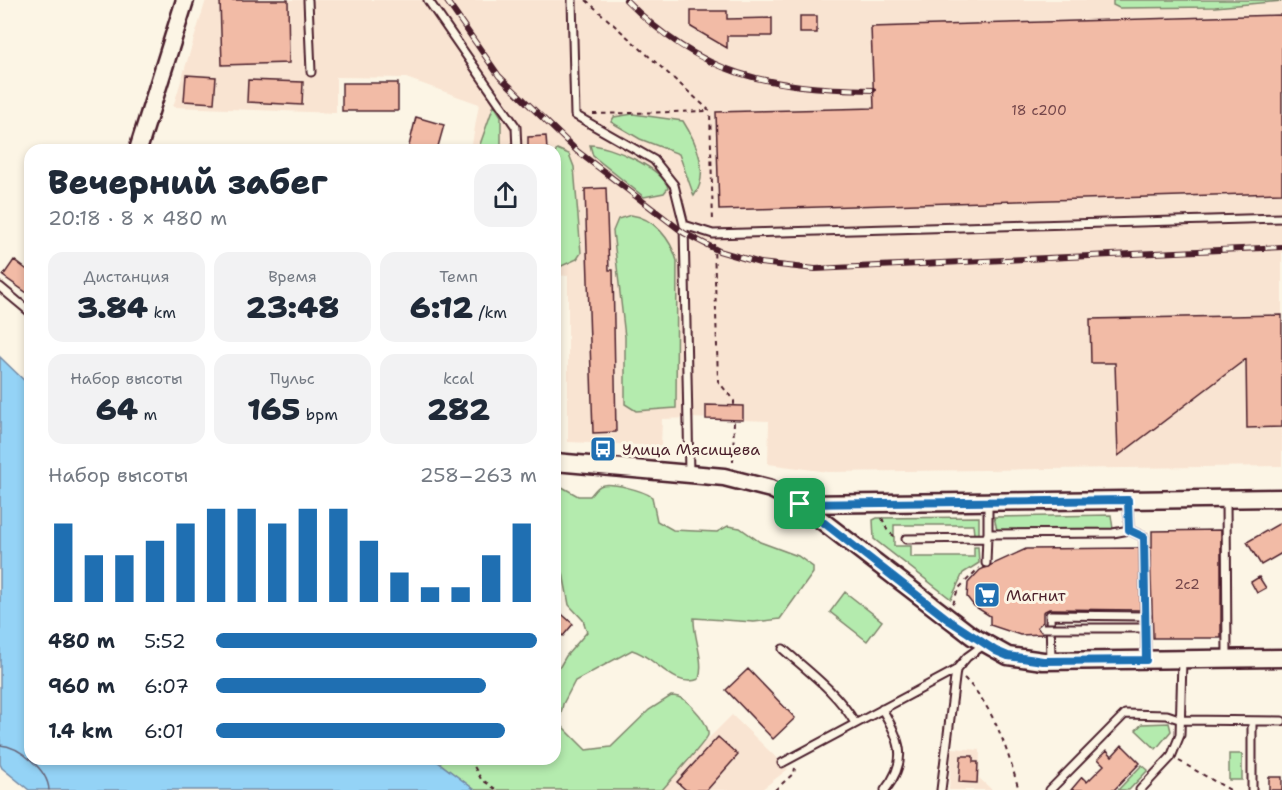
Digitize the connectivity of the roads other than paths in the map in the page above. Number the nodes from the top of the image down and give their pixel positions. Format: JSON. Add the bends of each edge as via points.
{"nodes":[{"id":1,"x":185,"y":0,"type":"edge"},
{"id":2,"x":308,"y":0,"type":"edge"},
{"id":3,"x":428,"y":0,"type":"edge"},
{"id":4,"x":572,"y":0,"type":"edge"},
{"id":5,"x":311,"y":72,"type":"dead end"},
{"id":6,"x":140,"y":144,"type":"edge"},
{"id":7,"x":517,"y":144,"type":"edge"},
{"id":8,"x":1282,"y":218,"type":"edge"},
{"id":9,"x":684,"y":225,"type":"junction"},
{"id":10,"x":0,"y":287,"type":"edge"},
{"id":11,"x":24,"y":307,"type":"edge"},
{"id":12,"x":561,"y":462,"type":"edge"},
{"id":13,"x":689,"y":473,"type":"junction"},
{"id":14,"x":1282,"y":498,"type":"edge"},
{"id":15,"x":1226,"y":499,"type":"junction"},
{"id":16,"x":1128,"y":500,"type":"junction"},
{"id":17,"x":988,"y":502,"type":"junction"},
{"id":18,"x":800,"y":504,"type":"junction"},
{"id":19,"x":1129,"y":530,"type":"junction"},
{"id":20,"x":987,"y":536,"type":"junction"},
{"id":21,"x":906,"y":539,"type":"road end"},
{"id":22,"x":986,"y":563,"type":"road end"},
{"id":23,"x":1146,"y":616,"type":"junction"},
{"id":24,"x":1043,"y":628,"type":"dead end"},
{"id":25,"x":1146,"y":628,"type":"junction"},
{"id":26,"x":985,"y":644,"type":"junction"},
{"id":27,"x":783,"y":648,"type":"dead end"},
{"id":28,"x":1282,"y":658,"type":"edge"},
{"id":29,"x":1227,"y":659,"type":"junction"},
{"id":30,"x":1146,"y":660,"type":"junction"},
{"id":31,"x":1182,"y":660,"type":"junction"},
{"id":32,"x":1051,"y":661,"type":"junction"},
{"id":33,"x":956,"y":670,"type":"junction"},
{"id":34,"x":882,"y":709,"type":"junction"},
{"id":35,"x":1182,"y":720,"type":"junction"},
{"id":36,"x":1252,"y":721,"type":"junction"},
{"id":37,"x":1282,"y":721,"type":"edge"},
{"id":38,"x":855,"y":723,"type":"junction"},
{"id":39,"x":782,"y":763,"type":"dead end"},
{"id":40,"x":885,"y":790,"type":"edge"},
{"id":41,"x":941,"y":790,"type":"edge"},
{"id":42,"x":1050,"y":790,"type":"edge"},
{"id":43,"x":1140,"y":790,"type":"edge"},
{"id":44,"x":1252,"y":790,"type":"edge"}],
"edges":[{"from":1,"to":6,"type":"street"},
{"from":2,"to":5,"type":"lane"},
{"from":3,"to":7,"type":"lane","via":[[516,128]]},
{"from":4,"to":9,"type":"lane","via":[[575,115],[654,160],[674,184]]},
{"from":8,"to":9,"type":"lane","via":[[713,234]]},
{"from":9,"to":13,"type":"lane"},
{"from":10,"to":11,"type":"lane"},
{"from":12,"to":13,"type":"street"},
{"from":13,"to":18,"type":"street","via":[[748,482]]},
{"from":14,"to":15,"type":"street"},
{"from":15,"to":16,"type":"street"},
{"from":15,"to":29,"type":"lane"},
{"from":16,"to":17,"type":"street"},
{"from":16,"to":19,"type":"lane"},
{"from":17,"to":18,"type":"street"},
{"from":17,"to":20,"type":"lane"},
{"from":18,"to":26,"type":"street","via":[[942,616]]},
{"from":19,"to":20,"type":"lane"},
{"from":19,"to":23,"type":"lane","via":[[1144,537]]},
{"from":20,"to":21,"type":"lane"},
{"from":20,"to":22,"type":"lane"},
{"from":23,"to":25,"type":"lane"},
{"from":23,"to":32,"type":"lane","via":[[1050,615]]},
{"from":24,"to":25,"type":"lane","bridge":true},
{"from":25,"to":30,"type":"lane"},
{"from":26,"to":32,"type":"street","via":[[1008,656]]},
{"from":26,"to":33,"type":"lane"},
{"from":27,"to":38,"type":"lane","via":[[821,682]]},
{"from":28,"to":29,"type":"street"},
{"from":29,"to":31,"type":"street"},
{"from":30,"to":31,"type":"street"},
{"from":30,"to":32,"type":"street"},
{"from":31,"to":35,"type":"lane"},
{"from":33,"to":34,"type":"lane"},
{"from":33,"to":41,"type":"lane"},
{"from":34,"to":38,"type":"lane"},
{"from":34,"to":40,"type":"lane","via":[[899,738],[901,753],[892,782]]},
{"from":35,"to":36,"type":"lane"},
{"from":35,"to":42,"type":"lane","via":[[1167,715],[1125,714]]},
{"from":35,"to":43,"type":"lane","via":[[1171,757]]},
{"from":36,"to":37,"type":"lane"},
{"from":36,"to":44,"type":"lane"},
{"from":38,"to":39,"type":"lane"}]}
